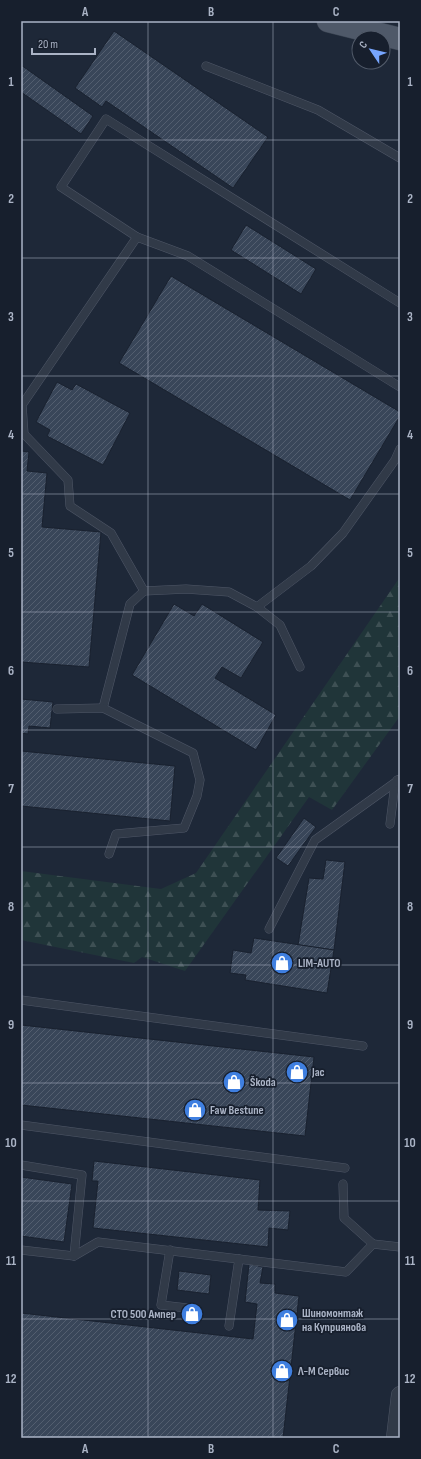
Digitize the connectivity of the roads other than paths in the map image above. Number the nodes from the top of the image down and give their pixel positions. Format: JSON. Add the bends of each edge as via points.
{"nodes":[{"id":1,"x":328,"y":21,"type":"edge"},
{"id":2,"x":400,"y":38,"type":"edge"},
{"id":3,"x":206,"y":66,"type":"dead end"},
{"id":4,"x":400,"y":158,"type":"edge"},
{"id":5,"x":137,"y":238,"type":"junction"},
{"id":6,"x":400,"y":303,"type":"edge"},
{"id":7,"x":400,"y":387,"type":"edge"},
{"id":8,"x":400,"y":449,"type":"edge"},
{"id":9,"x":144,"y":591,"type":"junction"},
{"id":10,"x":257,"y":607,"type":"junction"},
{"id":11,"x":300,"y":667,"type":"dead end"},
{"id":12,"x":103,"y":708,"type":"junction"},
{"id":13,"x":57,"y":709,"type":"dead end"},
{"id":14,"x":399,"y":780,"type":"edge"},
{"id":15,"x":390,"y":824,"type":"dead end"},
{"id":16,"x":109,"y":854,"type":"dead end"},
{"id":17,"x":269,"y":929,"type":"dead end"},
{"id":18,"x":21,"y":1000,"type":"edge"},
{"id":19,"x":363,"y":1046,"type":"dead end"},
{"id":20,"x":21,"y":1125,"type":"edge"},
{"id":21,"x":21,"y":1165,"type":"edge"},
{"id":22,"x":345,"y":1168,"type":"dead end"},
{"id":23,"x":343,"y":1184,"type":"dead end"},
{"id":24,"x":373,"y":1244,"type":"junction"},
{"id":25,"x":400,"y":1247,"type":"edge"},
{"id":26,"x":21,"y":1250,"type":"edge"},
{"id":27,"x":170,"y":1250,"type":"junction"},
{"id":28,"x":74,"y":1256,"type":"junction"},
{"id":29,"x":239,"y":1259,"type":"junction"},
{"id":30,"x":187,"y":1308,"type":"dead end"},
{"id":31,"x":229,"y":1326,"type":"dead end"},
{"id":32,"x":400,"y":1396,"type":"edge"},
{"id":33,"x":395,"y":1438,"type":"edge"}],
"edges":[{"from":1,"to":2,"type":"main road"},
{"from":3,"to":4,"type":"lane","via":[[318,110]]},
{"from":5,"to":6,"type":"lane","via":[[61,187],[106,119]]},
{"from":5,"to":7,"type":"lane","via":[[188,256]]},
{"from":5,"to":9,"type":"lane","via":[[22,405],[24,434],[68,480],[70,506],[111,533]]},
{"from":8,"to":10,"type":"lane","via":[[395,460],[343,533],[311,566]]},
{"from":9,"to":10,"type":"lane","via":[[186,589],[229,592]]},
{"from":9,"to":12,"type":"lane","via":[[130,604]]},
{"from":10,"to":11,"type":"lane","via":[[280,626]]},
{"from":12,"to":13,"type":"lane"},
{"from":12,"to":16,"type":"lane","via":[[192,753],[200,780],[197,796],[184,828],[116,834]]},
{"from":14,"to":15,"type":"lane","via":[[394,792]]},
{"from":14,"to":17,"type":"lane","via":[[315,840]]},
{"from":18,"to":19,"type":"lane"},
{"from":20,"to":22,"type":"lane"},
{"from":21,"to":28,"type":"lane","via":[[82,1175]]},
{"from":23,"to":24,"type":"lane","via":[[344,1218]]},
{"from":24,"to":25,"type":"lane"},
{"from":24,"to":29,"type":"lane","via":[[346,1272]]},
{"from":26,"to":28,"type":"lane"},
{"from":27,"to":28,"type":"lane","via":[[98,1242]]},
{"from":27,"to":29,"type":"lane"},
{"from":27,"to":30,"type":"lane","via":[[161,1305]]},
{"from":29,"to":31,"type":"lane"},
{"from":32,"to":33,"type":"street"}]}
